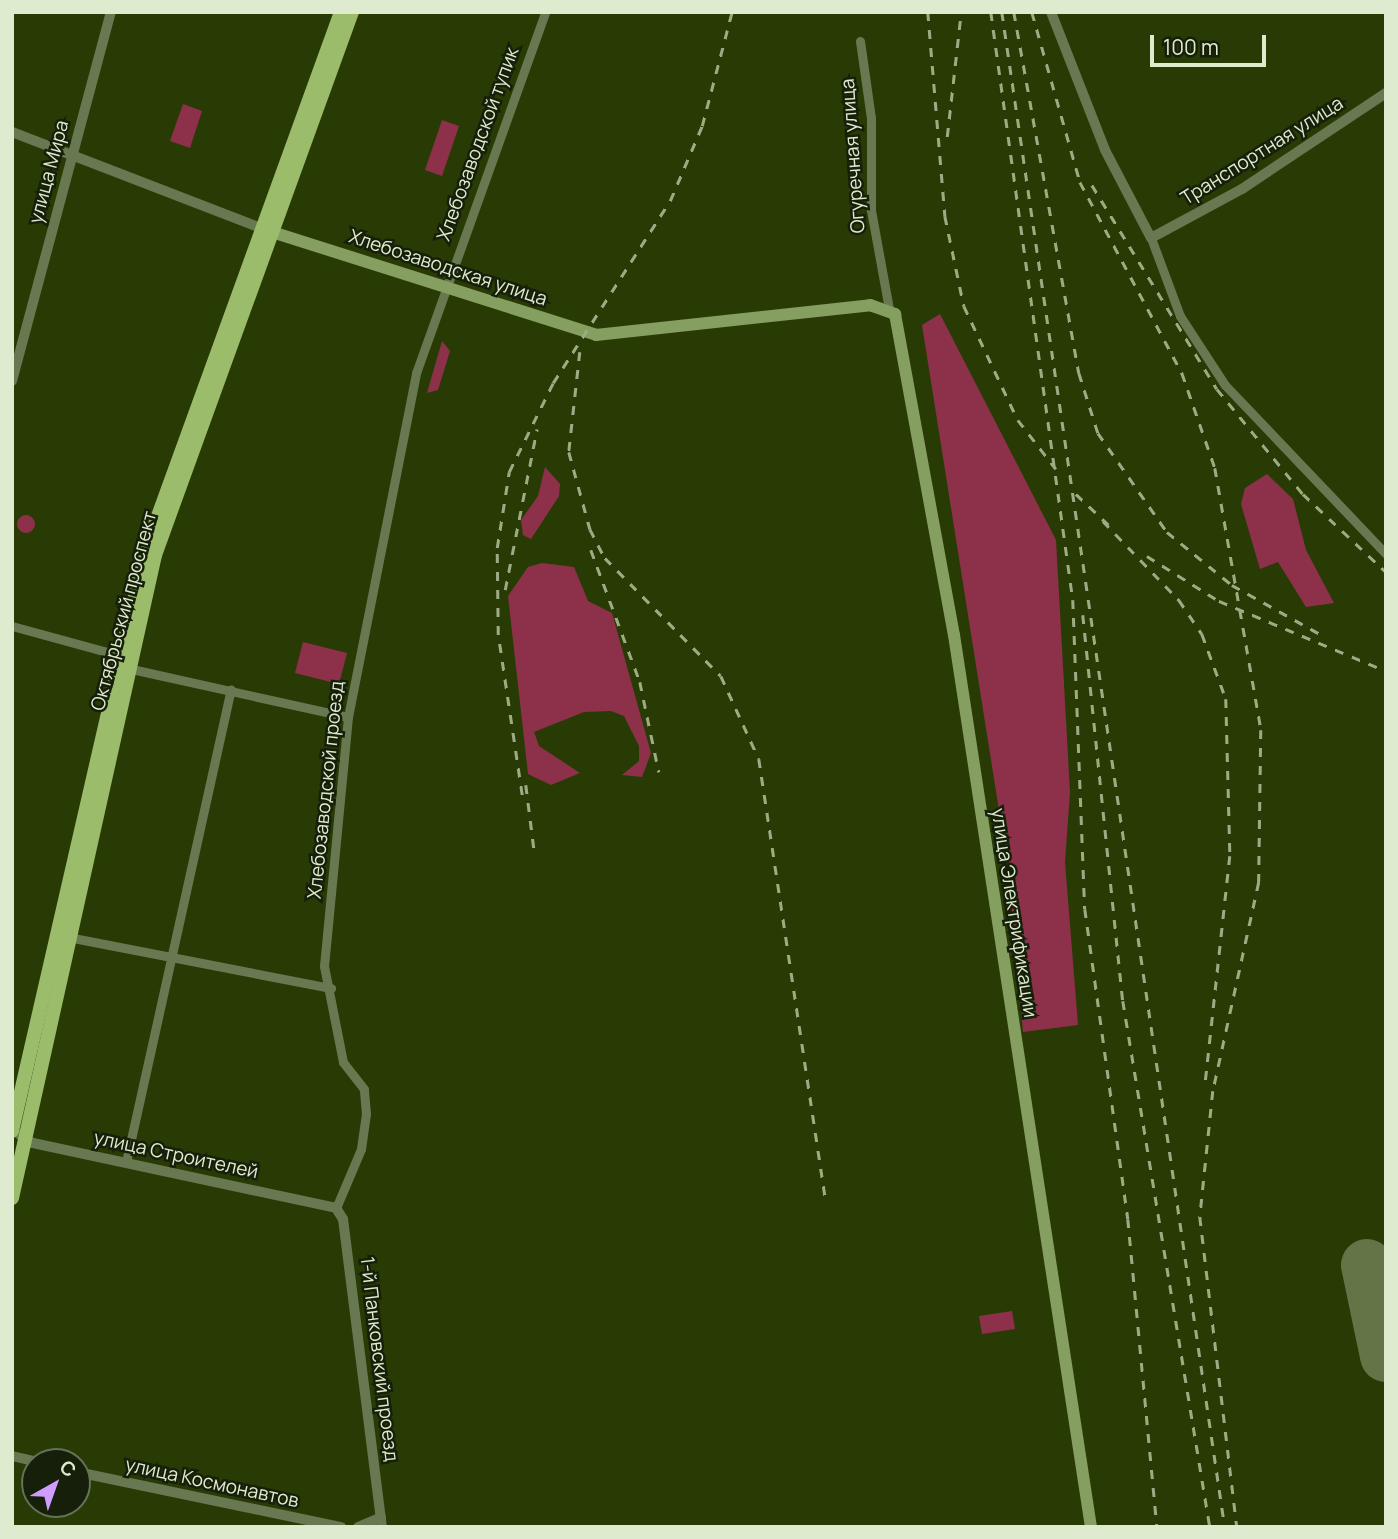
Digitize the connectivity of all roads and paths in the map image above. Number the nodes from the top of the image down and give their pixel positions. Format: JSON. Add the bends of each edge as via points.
{"nodes":[{"id":1,"x":111,"y":12,"type":"edge"},
{"id":2,"x":341,"y":12,"type":"edge"},
{"id":3,"x":352,"y":12,"type":"edge"},
{"id":4,"x":545,"y":12,"type":"edge"},
{"id":5,"x":1051,"y":12,"type":"edge"},
{"id":6,"x":860,"y":41,"type":"dead end"},
{"id":7,"x":1386,"y":93,"type":"edge"},
{"id":8,"x":12,"y":132,"type":"edge"},
{"id":9,"x":71,"y":159,"type":"junction"},
{"id":10,"x":267,"y":230,"type":"junction"},
{"id":11,"x":1151,"y":237,"type":"junction"},
{"id":12,"x":444,"y":287,"type":"junction"},
{"id":13,"x":889,"y":309,"type":"junction"},
{"id":14,"x":12,"y":381,"type":"edge"},
{"id":15,"x":1386,"y":554,"type":"edge"},
{"id":16,"x":12,"y":626,"type":"edge"},
{"id":17,"x":122,"y":662,"type":"junction"},
{"id":18,"x":231,"y":690,"type":"junction"},
{"id":19,"x":348,"y":717,"type":"junction"},
{"id":20,"x":66,"y":937,"type":"junction"},
{"id":21,"x":167,"y":959,"type":"junction"},
{"id":22,"x":331,"y":988,"type":"junction"},
{"id":23,"x":15,"y":1132,"type":"edge"},
{"id":24,"x":127,"y":1162,"type":"junction"},
{"id":25,"x":12,"y":1198,"type":"edge"},
{"id":26,"x":335,"y":1208,"type":"junction"},
{"id":27,"x":91,"y":1475,"type":"edge"},
{"id":28,"x":382,"y":1522,"type":"edge"},
{"id":29,"x":341,"y":1527,"type":"edge"},
{"id":30,"x":358,"y":1527,"type":"edge"},
{"id":31,"x":1091,"y":1527,"type":"edge"}],
"edges":[{"from":1,"to":9,"type":"street","name":"улица Мира"},
{"from":2,"to":10,"type":"main road","name":"Октябрьский проспект"},
{"from":3,"to":10,"type":"main road","name":"Октябрьский проспект"},
{"from":4,"to":12,"type":"street","name":"Хлебозаводской тупик"},
{"from":5,"to":11,"type":"street","via":[[1105,150]]},
{"from":6,"to":13,"type":"street","name":"Огуречная улица","via":[[871,118],[872,209]]},
{"from":7,"to":11,"type":"street","name":"Транспортная улица","via":[[1242,189]]},
{"from":8,"to":9,"type":"street","name":"Хлебозаводская улица"},
{"from":9,"to":10,"type":"street","name":"Хлебозаводская улица"},
{"from":9,"to":14,"type":"street","name":"улица Мира"},
{"from":10,"to":12,"type":"main road","name":"Хлебозаводская улица"},
{"from":10,"to":17,"type":"main road","name":"Октябрьский проспект"},
{"from":11,"to":15,"type":"street","via":[[1181,316],[1225,385],[1266,435]]},
{"from":12,"to":13,"type":"main road","name":"Хлебозаводская улица","via":[[618,337],[870,305]]},
{"from":12,"to":19,"type":"street","name":"Хлебозаводской проезд","via":[[416,373]]},
{"from":13,"to":31,"type":"main road","name":"улица Электрификации","via":[[900,325],[954,635]]},
{"from":16,"to":17,"type":"street"},
{"from":17,"to":18,"type":"street"},
{"from":17,"to":20,"type":"main road","name":"Октябрьский проспект"},
{"from":17,"to":23,"type":"main road","name":"Октябрьский проспект"},
{"from":18,"to":19,"type":"street"},
{"from":18,"to":21,"type":"street"},
{"from":19,"to":22,"type":"street","name":"Хлебозаводской проезд","via":[[324,966]]},
{"from":20,"to":21,"type":"street"},
{"from":20,"to":23,"type":"main road","name":"Октябрьский проспект"},
{"from":21,"to":22,"type":"street"},
{"from":21,"to":24,"type":"street"},
{"from":22,"to":26,"type":"street","name":"Хлебозаводской проезд","via":[[342,1062],[364,1089],[366,1114],[361,1149]]},
{"from":23,"to":24,"type":"street","name":"улица Строителей"},
{"from":23,"to":25,"type":"main road","name":"Октябрьский проспект"},
{"from":24,"to":26,"type":"street","name":"улица Строителей"},
{"from":26,"to":28,"type":"street","name":"1-й Панковский проезд","via":[[343,1219]]},
{"from":27,"to":29,"type":"street","name":"улица Космонавтов"},
{"from":28,"to":30,"type":"street","name":"1-й Панковский проезд"}]}
